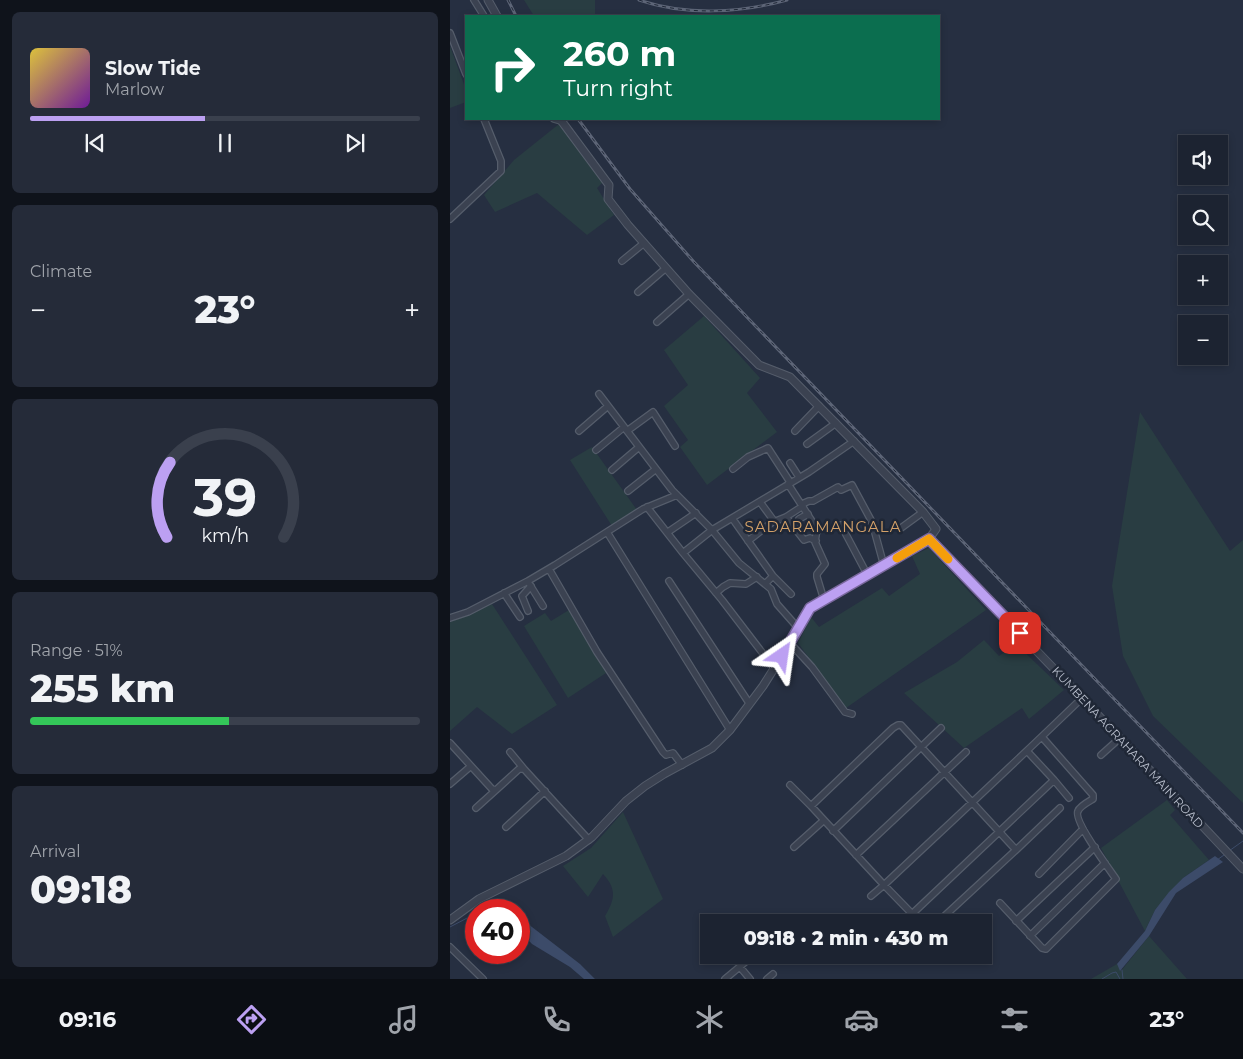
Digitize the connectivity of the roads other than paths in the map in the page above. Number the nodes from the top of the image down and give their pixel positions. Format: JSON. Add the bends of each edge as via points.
{"nodes":[{"id":1,"x":474,"y":0,"type":"edge"},
{"id":2,"x":488,"y":0,"type":"edge"},
{"id":3,"x":483,"y":15,"type":"edge"},
{"id":4,"x":496,"y":15,"type":"edge"},
{"id":5,"x":450,"y":33,"type":"edge"},
{"id":6,"x":465,"y":71,"type":"edge"},
{"id":7,"x":484,"y":120,"type":"edge"},
{"id":8,"x":559,"y":120,"type":"edge"},
{"id":9,"x":450,"y":219,"type":"edge"},
{"id":10,"x":644,"y":243,"type":"junction"},
{"id":11,"x":622,"y":261,"type":"dead end"},
{"id":12,"x":666,"y":268,"type":"junction"},
{"id":13,"x":638,"y":292,"type":"dead end"},
{"id":14,"x":689,"y":294,"type":"junction"},
{"id":15,"x":657,"y":322,"type":"dead end"},
{"id":16,"x":599,"y":394,"type":"dead end"},
{"id":17,"x":608,"y":406,"type":"junction"},
{"id":18,"x":819,"y":406,"type":"junction"},
{"id":19,"x":836,"y":423,"type":"junction"},
{"id":20,"x":625,"y":429,"type":"junction"},
{"id":21,"x":795,"y":430,"type":"dead end"},
{"id":22,"x":579,"y":431,"type":"dead end"},
{"id":23,"x":854,"y":441,"type":"junction"},
{"id":24,"x":807,"y":444,"type":"dead end"},
{"id":25,"x":675,"y":446,"type":"dead end"},
{"id":26,"x":639,"y":447,"type":"junction"},
{"id":27,"x":596,"y":450,"type":"dead end"},
{"id":28,"x":790,"y":463,"type":"dead end"},
{"id":29,"x":656,"y":469,"type":"junction"},
{"id":30,"x":612,"y":470,"type":"dead end"},
{"id":31,"x":733,"y":470,"type":"dead end"},
{"id":32,"x":798,"y":478,"type":"junction"},
{"id":33,"x":789,"y":483,"type":"junction"},
{"id":34,"x":628,"y":491,"type":"dead end"},
{"id":35,"x":678,"y":495,"type":"junction"},
{"id":36,"x":760,"y":502,"type":"junction"},
{"id":37,"x":647,"y":508,"type":"junction"},
{"id":38,"x":813,"y":508,"type":"dead end"},
{"id":39,"x":805,"y":509,"type":"junction"},
{"id":40,"x":923,"y":512,"type":"junction"},
{"id":41,"x":696,"y":513,"type":"junction"},
{"id":42,"x":786,"y":517,"type":"junction"},
{"id":43,"x":732,"y":518,"type":"junction"},
{"id":44,"x":799,"y":519,"type":"dead end"},
{"id":45,"x":774,"y":521,"type":"junction"},
{"id":46,"x":841,"y":525,"type":"dead end"},
{"id":47,"x":901,"y":528,"type":"dead end"},
{"id":48,"x":712,"y":530,"type":"junction"},
{"id":49,"x":607,"y":532,"type":"junction"},
{"id":50,"x":668,"y":532,"type":"junction"},
{"id":51,"x":929,"y":539,"type":"junction"},
{"id":52,"x":748,"y":541,"type":"junction"},
{"id":53,"x":816,"y":541,"type":"junction"},
{"id":54,"x":683,"y":553,"type":"junction"},
{"id":55,"x":884,"y":566,"type":"junction"},
{"id":56,"x":549,"y":569,"type":"junction"},
{"id":57,"x":772,"y":576,"type":"junction"},
{"id":58,"x":868,"y":576,"type":"junction"},
{"id":59,"x":757,"y":577,"type":"junction"},
{"id":60,"x":669,"y":581,"type":"dead end"},
{"id":61,"x":529,"y":583,"type":"junction"},
{"id":62,"x":765,"y":584,"type":"junction"},
{"id":63,"x":504,"y":593,"type":"junction"},
{"id":64,"x":716,"y":593,"type":"junction"},
{"id":65,"x":791,"y":594,"type":"dead end"},
{"id":66,"x":824,"y":600,"type":"junction"},
{"id":67,"x":543,"y":606,"type":"dead end"},
{"id":68,"x":528,"y":611,"type":"dead end"},
{"id":69,"x":520,"y":617,"type":"dead end"},
{"id":70,"x":450,"y":618,"type":"edge"},
{"id":71,"x":799,"y":629,"type":"junction"},
{"id":72,"x":790,"y":643,"type":"junction"},
{"id":73,"x":774,"y":668,"type":"junction"},
{"id":74,"x":1082,"y":698,"type":"junction"},
{"id":75,"x":750,"y":703,"type":"junction"},
{"id":76,"x":852,"y":714,"type":"dead end"},
{"id":77,"x":941,"y":728,"type":"dead end"},
{"id":78,"x":730,"y":730,"type":"junction"},
{"id":79,"x":1042,"y":737,"type":"junction"},
{"id":80,"x":1120,"y":738,"type":"junction"},
{"id":81,"x":450,"y":742,"type":"edge"},
{"id":82,"x":922,"y":748,"type":"junction"},
{"id":83,"x":1028,"y":751,"type":"junction"},
{"id":84,"x":510,"y":752,"type":"dead end"},
{"id":85,"x":966,"y":752,"type":"dead end"},
{"id":86,"x":1101,"y":755,"type":"dead end"},
{"id":87,"x":682,"y":765,"type":"junction"},
{"id":88,"x":471,"y":766,"type":"junction"},
{"id":89,"x":524,"y":769,"type":"junction"},
{"id":90,"x":945,"y":773,"type":"junction"},
{"id":91,"x":1054,"y":780,"type":"junction"},
{"id":92,"x":450,"y":784,"type":"edge"},
{"id":93,"x":790,"y":785,"type":"dead end"},
{"id":94,"x":496,"y":790,"type":"junction"},
{"id":95,"x":545,"y":791,"type":"junction"},
{"id":96,"x":1069,"y":798,"type":"dead end"},
{"id":97,"x":972,"y":802,"type":"junction"},
{"id":98,"x":811,"y":806,"type":"junction"},
{"id":99,"x":476,"y":808,"type":"dead end"},
{"id":100,"x":1060,"y":808,"type":"dead end"},
{"id":101,"x":824,"y":821,"type":"junction"},
{"id":102,"x":506,"y":827,"type":"dead end"},
{"id":103,"x":1083,"y":829,"type":"junction"},
{"id":104,"x":833,"y":831,"type":"junction"},
{"id":105,"x":1000,"y":832,"type":"junction"},
{"id":106,"x":589,"y":840,"type":"junction"},
{"id":107,"x":1094,"y":846,"type":"junction"},
{"id":108,"x":794,"y":847,"type":"dead end"},
{"id":109,"x":1016,"y":850,"type":"junction"},
{"id":110,"x":856,"y":855,"type":"junction"},
{"id":111,"x":1105,"y":863,"type":"junction"},
{"id":112,"x":1243,"y":869,"type":"edge"},
{"id":113,"x":1040,"y":874,"type":"dead end"},
{"id":114,"x":884,"y":885,"type":"junction"},
{"id":115,"x":871,"y":896,"type":"dead end"},
{"id":116,"x":1000,"y":904,"type":"dead end"},
{"id":117,"x":912,"y":914,"type":"joint"},
{"id":118,"x":947,"y":914,"type":"edge"},
{"id":119,"x":450,"y":920,"type":"edge"},
{"id":120,"x":1016,"y":921,"type":"junction"},
{"id":121,"x":1030,"y":936,"type":"junction"},
{"id":122,"x":450,"y":948,"type":"edge"},
{"id":123,"x":743,"y":964,"type":"edge"},
{"id":124,"x":740,"y":967,"type":"junction"},
{"id":125,"x":773,"y":974,"type":"dead end"},
{"id":126,"x":483,"y":979,"type":"edge"},
{"id":127,"x":725,"y":979,"type":"edge"},
{"id":128,"x":750,"y":979,"type":"edge"},
{"id":129,"x":767,"y":979,"type":"edge"}],
"edges":[{"from":1,"to":3,"type":"street"},
{"from":2,"to":4,"type":"street"},
{"from":5,"to":6,"type":"street"},
{"from":7,"to":9,"type":"street","via":[[501,161],[501,171]]},
{"from":8,"to":10,"type":"street","via":[[609,185],[608,199]]},
{"from":10,"to":11,"type":"street"},
{"from":10,"to":12,"type":"street"},
{"from":12,"to":13,"type":"street"},
{"from":12,"to":14,"type":"street"},
{"from":14,"to":15,"type":"street"},
{"from":14,"to":18,"type":"street","via":[[759,365],[790,376]]},
{"from":16,"to":17,"type":"street"},
{"from":17,"to":20,"type":"street"},
{"from":17,"to":22,"type":"street"},
{"from":18,"to":19,"type":"street"},
{"from":18,"to":21,"type":"street"},
{"from":19,"to":23,"type":"street"},
{"from":19,"to":24,"type":"street"},
{"from":20,"to":25,"type":"street","via":[[653,412]]},
{"from":20,"to":26,"type":"street"},
{"from":20,"to":27,"type":"street"},
{"from":23,"to":32,"type":"street"},
{"from":23,"to":40,"type":"street"},
{"from":26,"to":29,"type":"street"},
{"from":26,"to":30,"type":"street"},
{"from":28,"to":32,"type":"street"},
{"from":29,"to":34,"type":"street"},
{"from":29,"to":35,"type":"street"},
{"from":31,"to":33,"type":"street","via":[[748,457],[768,448]]},
{"from":32,"to":33,"type":"street"},
{"from":33,"to":36,"type":"street"},
{"from":33,"to":39,"type":"street"},
{"from":35,"to":37,"type":"street"},
{"from":35,"to":41,"type":"street"},
{"from":36,"to":43,"type":"street"},
{"from":36,"to":45,"type":"street"},
{"from":37,"to":49,"type":"street"},
{"from":37,"to":50,"type":"street"},
{"from":38,"to":39,"type":"street"},
{"from":39,"to":42,"type":"street"},
{"from":39,"to":44,"type":"street"},
{"from":39,"to":53,"type":"street","via":[[817,529]]},
{"from":39,"to":55,"type":"street","via":[[808,501],[813,502],[838,487],[841,490],[852,485],[872,522]]},
{"from":40,"to":47,"type":"street"},
{"from":40,"to":51,"type":"street","via":[[936,529]]},
{"from":41,"to":48,"type":"street"},
{"from":41,"to":50,"type":"street"},
{"from":42,"to":45,"type":"street"},
{"from":42,"to":53,"type":"street","via":[[804,540]]},
{"from":43,"to":48,"type":"street"},
{"from":43,"to":52,"type":"street"},
{"from":45,"to":52,"type":"street"},
{"from":46,"to":58,"type":"street"},
{"from":48,"to":54,"type":"street"},
{"from":48,"to":59,"type":"street","via":[[739,563]]},
{"from":49,"to":56,"type":"street"},
{"from":49,"to":78,"type":"street"},
{"from":50,"to":54,"type":"street"},
{"from":51,"to":55,"type":"street"},
{"from":51,"to":74,"type":"street","name":"KUMBENA AGRAHARA MAIN ROAD"},
{"from":52,"to":57,"type":"street"},
{"from":53,"to":66,"type":"street","via":[[825,564],[817,574]]},
{"from":54,"to":64,"type":"street"},
{"from":55,"to":58,"type":"street"},
{"from":56,"to":61,"type":"street"},
{"from":56,"to":87,"type":"street","via":[[597,652],[663,752],[673,753]]},
{"from":57,"to":62,"type":"street"},
{"from":57,"to":65,"type":"street"},
{"from":58,"to":66,"type":"street"},
{"from":59,"to":62,"type":"street"},
{"from":59,"to":64,"type":"street","via":[[746,584],[730,583]]},
{"from":60,"to":75,"type":"street"},
{"from":61,"to":63,"type":"street"},
{"from":61,"to":67,"type":"street"},
{"from":61,"to":68,"type":"street","via":[[522,596]]},
{"from":62,"to":71,"type":"street"},
{"from":63,"to":69,"type":"street"},
{"from":63,"to":70,"type":"street"},
{"from":64,"to":73,"type":"street"},
{"from":66,"to":71,"type":"street","via":[[810,608]]},
{"from":71,"to":72,"type":"street"},
{"from":72,"to":73,"type":"street"},
{"from":72,"to":76,"type":"street","via":[[845,712]]},
{"from":73,"to":75,"type":"street"},
{"from":74,"to":79,"type":"street"},
{"from":74,"to":80,"type":"street","name":"KUMBENA AGRAHARA MAIN ROAD"},
{"from":75,"to":78,"type":"street"},
{"from":77,"to":82,"type":"street"},
{"from":78,"to":87,"type":"street","via":[[712,748]]},
{"from":79,"to":83,"type":"street"},
{"from":79,"to":103,"type":"street","via":[[1093,795],[1093,799],[1078,810]]},
{"from":80,"to":86,"type":"street"},
{"from":80,"to":112,"type":"street","name":"KUMBENA AGRAHARA MAIN ROAD"},
{"from":81,"to":88,"type":"street"},
{"from":82,"to":90,"type":"street"},
{"from":82,"to":98,"type":"street","via":[[898,725]]},
{"from":82,"to":104,"type":"street"},
{"from":83,"to":91,"type":"street"},
{"from":83,"to":97,"type":"street"},
{"from":84,"to":89,"type":"street"},
{"from":85,"to":90,"type":"street"},
{"from":87,"to":106,"type":"street","via":[[645,786]]},
{"from":88,"to":92,"type":"street"},
{"from":88,"to":94,"type":"street"},
{"from":89,"to":94,"type":"street","via":[[519,769]]},
{"from":89,"to":95,"type":"street"},
{"from":90,"to":97,"type":"street"},
{"from":90,"to":110,"type":"street"},
{"from":91,"to":96,"type":"street"},
{"from":91,"to":105,"type":"street"},
{"from":93,"to":98,"type":"street"},
{"from":94,"to":99,"type":"street"},
{"from":95,"to":102,"type":"street"},
{"from":95,"to":106,"type":"street"},
{"from":97,"to":105,"type":"street"},
{"from":97,"to":114,"type":"street"},
{"from":98,"to":101,"type":"street"},
{"from":100,"to":109,"type":"street"},
{"from":101,"to":104,"type":"street"},
{"from":101,"to":108,"type":"street"},
{"from":103,"to":107,"type":"street"},
{"from":103,"to":113,"type":"street"},
{"from":104,"to":110,"type":"street"},
{"from":105,"to":109,"type":"street"},
{"from":105,"to":117,"type":"street"},
{"from":106,"to":119,"type":"street","via":[[566,856],[479,899]]},
{"from":107,"to":111,"type":"street"},
{"from":107,"to":120,"type":"street"},
{"from":109,"to":118,"type":"street"},
{"from":110,"to":114,"type":"street"},
{"from":111,"to":121,"type":"street"},
{"from":111,"to":121,"type":"street","via":[[1116,879],[1046,948]]},
{"from":114,"to":115,"type":"street"},
{"from":114,"to":117,"type":"street"},
{"from":116,"to":120,"type":"street"},
{"from":120,"to":121,"type":"street"},
{"from":122,"to":126,"type":"street"},
{"from":123,"to":124,"type":"street"},
{"from":124,"to":127,"type":"street"},
{"from":124,"to":128,"type":"street"},
{"from":125,"to":129,"type":"street"}]}
